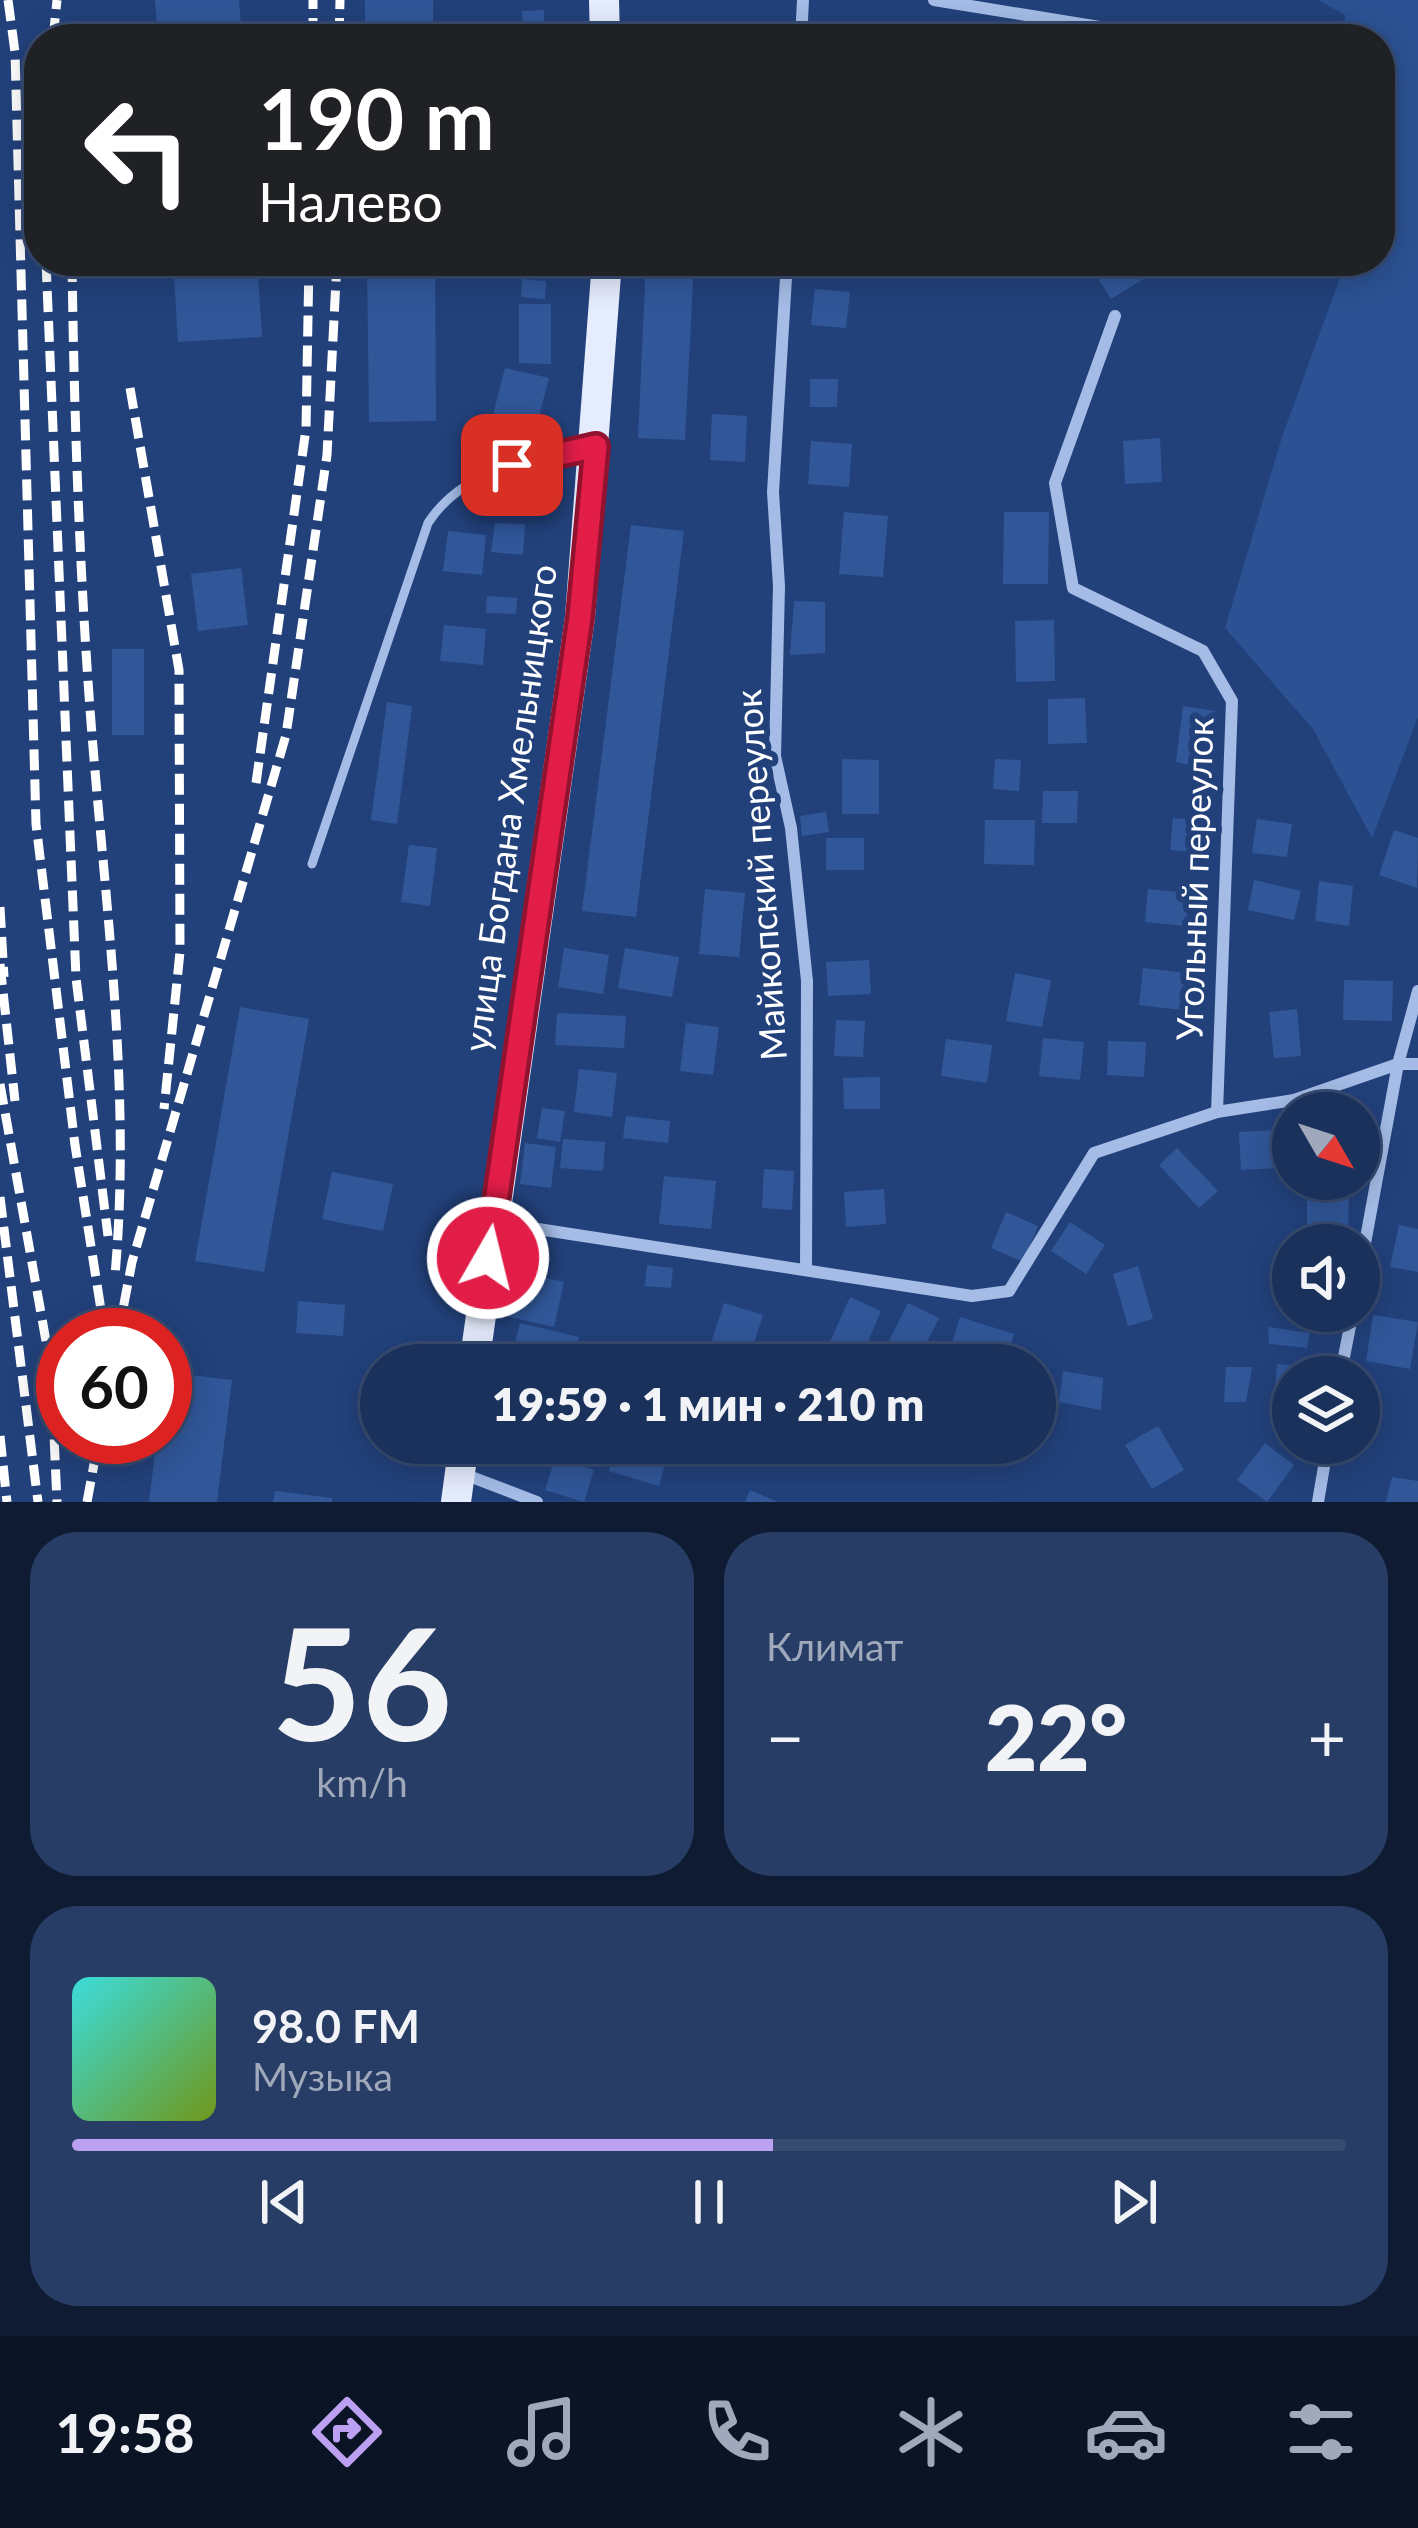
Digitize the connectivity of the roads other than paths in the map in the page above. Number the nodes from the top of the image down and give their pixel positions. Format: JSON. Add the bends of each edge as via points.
{"nodes":[{"id":1,"x":934,"y":0,"type":"edge"},
{"id":2,"x":1081,"y":24,"type":"edge"},
{"id":3,"x":607,"y":276,"type":"edge"},
{"id":4,"x":786,"y":276,"type":"edge"},
{"id":5,"x":1115,"y":316,"type":"dead end"},
{"id":6,"x":596,"y":446,"type":"junction"},
{"id":7,"x":312,"y":864,"type":"dead end"},
{"id":8,"x":1418,"y":992,"type":"edge"},
{"id":9,"x":1398,"y":1064,"type":"junction"},
{"id":10,"x":1418,"y":1064,"type":"edge"},
{"id":11,"x":1217,"y":1112,"type":"junction"},
{"id":12,"x":492,"y":1222,"type":"junction"},
{"id":13,"x":1369,"y":1224,"type":"edge"},
{"id":14,"x":806,"y":1270,"type":"junction"},
{"id":15,"x":477,"y":1344,"type":"edge"},
{"id":16,"x":1324,"y":1464,"type":"edge"},
{"id":17,"x":460,"y":1472,"type":"edge"},
{"id":18,"x":537,"y":1502,"type":"edge"},
{"id":19,"x":1318,"y":1502,"type":"edge"}],
"edges":[{"from":1,"to":2,"type":"street"},
{"from":3,"to":6,"type":"main road","name":"улица Богдана Хмельницкого"},
{"from":4,"to":14,"type":"street","name":"Майкопский переулок","via":[[772,491],[775,756],[807,981]]},
{"from":5,"to":11,"type":"street","name":"Угольный переулок","via":[[1055,482],[1073,588],[1203,651],[1232,701]]},
{"from":6,"to":7,"type":"lane","via":[[486,472],[443,500],[428,523]]},
{"from":6,"to":12,"type":"main road","name":"улица Богдана Хмельницкого","via":[[580,617]]},
{"from":8,"to":9,"type":"street"},
{"from":9,"to":10,"type":"street"},
{"from":9,"to":11,"type":"street","via":[[1294,1100]]},
{"from":9,"to":13,"type":"street"},
{"from":11,"to":14,"type":"street","via":[[1094,1153],[1009,1291],[971,1296]]},
{"from":12,"to":14,"type":"street"},
{"from":12,"to":15,"type":"main road","name":"улица Богдана Хмельницкого"},
{"from":16,"to":19,"type":"street"},
{"from":17,"to":18,"type":"street"}]}
